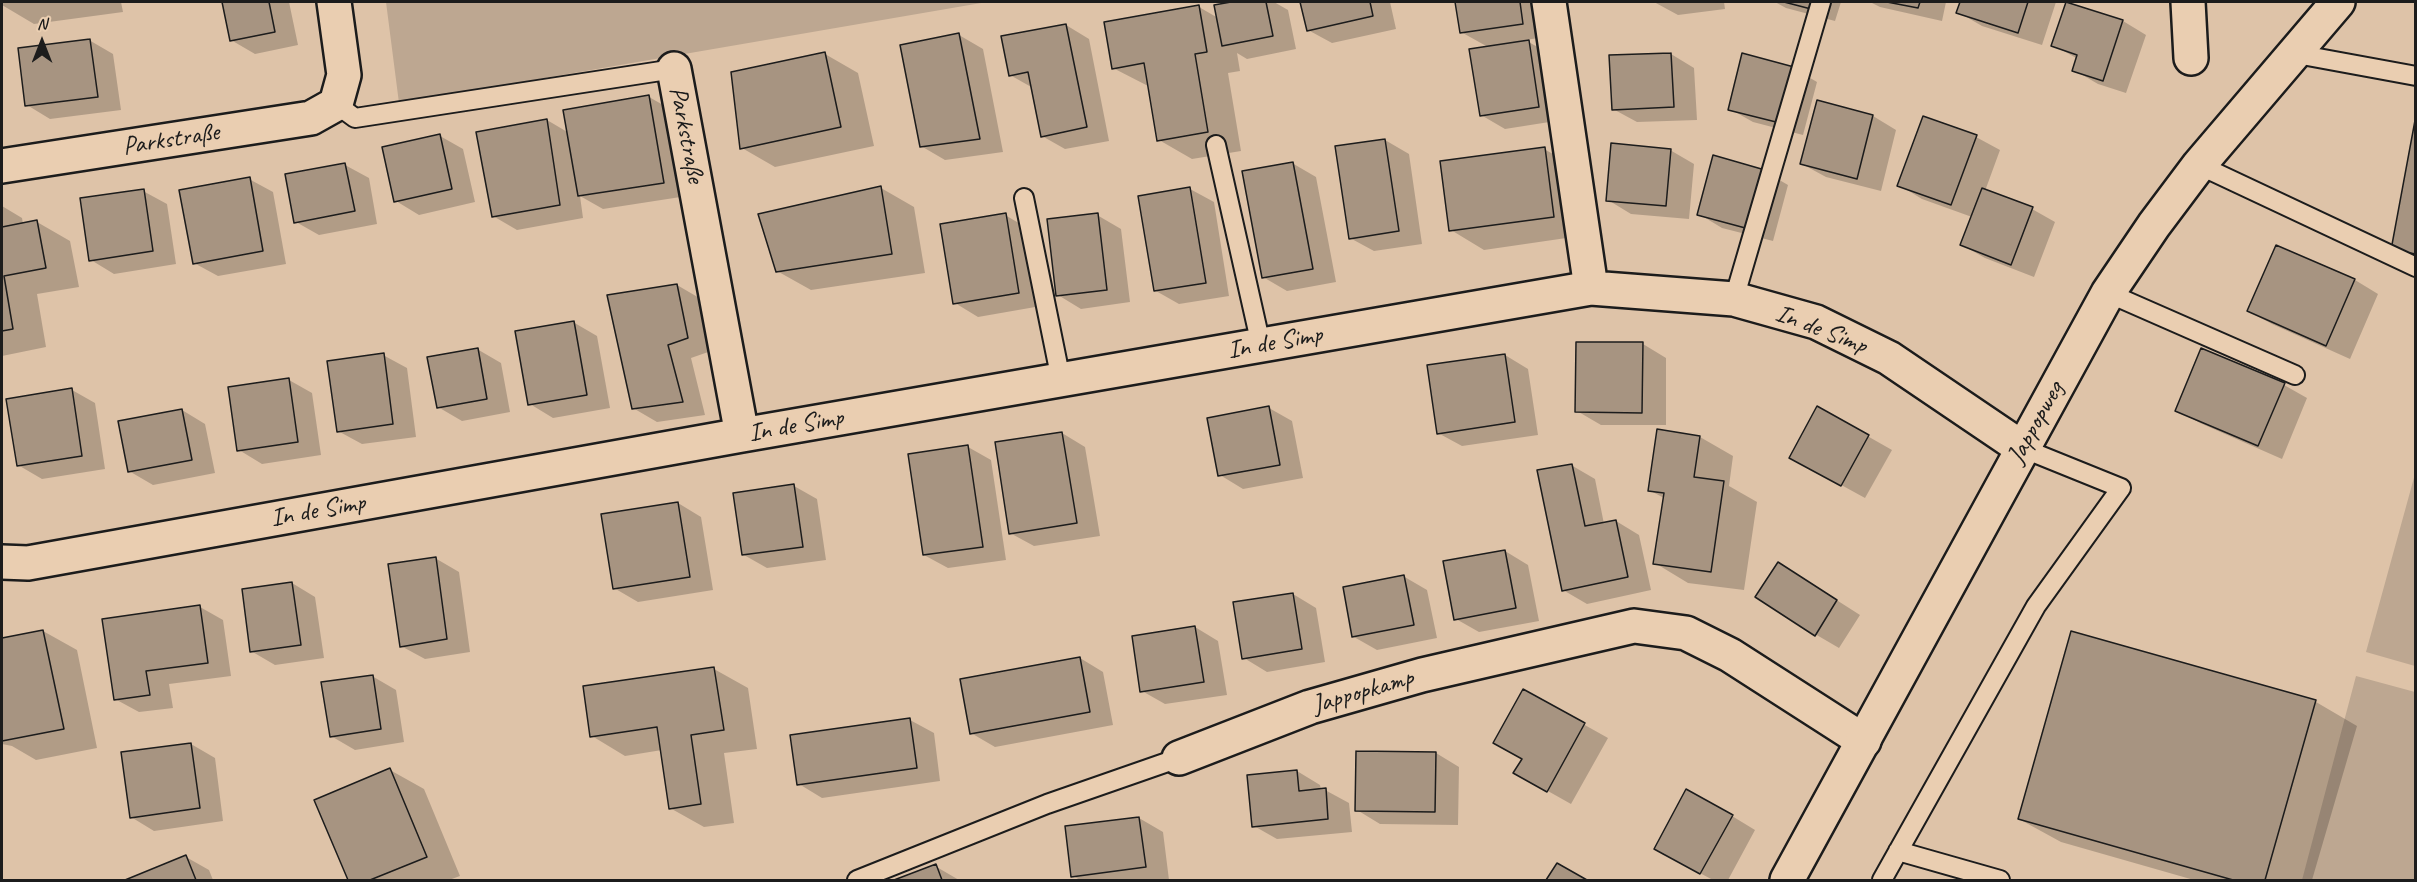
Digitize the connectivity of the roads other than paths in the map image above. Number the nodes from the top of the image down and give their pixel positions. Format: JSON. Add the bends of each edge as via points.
{"nodes":[{"id":1,"x":334,"y":2,"type":"edge"},
{"id":2,"x":1550,"y":2,"type":"edge"},
{"id":3,"x":1821,"y":2,"type":"edge"},
{"id":4,"x":2188,"y":2,"type":"edge"},
{"id":5,"x":2338,"y":2,"type":"edge"},
{"id":6,"x":2291,"y":53,"type":"junction"},
{"id":7,"x":2191,"y":58,"type":"dead end"},
{"id":8,"x":674,"y":69,"type":"joint"},
{"id":9,"x":2415,"y":76,"type":"edge"},
{"id":10,"x":336,"y":104,"type":"junction"},
{"id":11,"x":1216,"y":145,"type":"dead end"},
{"id":12,"x":2199,"y":165,"type":"junction"},
{"id":13,"x":2,"y":166,"type":"edge"},
{"id":14,"x":1024,"y":198,"type":"dead end"},
{"id":15,"x":2415,"y":267,"type":"edge"},
{"id":16,"x":1591,"y":288,"type":"junction"},
{"id":17,"x":2108,"y":294,"type":"junction"},
{"id":18,"x":1734,"y":299,"type":"junction"},
{"id":19,"x":1261,"y":345,"type":"junction"},
{"id":20,"x":2295,"y":375,"type":"dead end"},
{"id":21,"x":1061,"y":380,"type":"junction"},
{"id":22,"x":742,"y":435,"type":"junction"},
{"id":23,"x":2022,"y":448,"type":"junction"},
{"id":24,"x":2,"y":562,"type":"edge"},
{"id":25,"x":1864,"y":741,"type":"junction"},
{"id":26,"x":1179,"y":758,"type":"joint"},
{"id":27,"x":1898,"y":851,"type":"junction"},
{"id":28,"x":857,"y":880,"type":"edge"},
{"id":29,"x":1787,"y":880,"type":"edge"},
{"id":30,"x":1882,"y":880,"type":"edge"},
{"id":31,"x":2000,"y":880,"type":"edge"}],
"edges":[{"from":1,"to":10,"type":"street","via":[[344,75]]},
{"from":2,"to":16,"type":"street"},
{"from":3,"to":18,"type":"lane"},
{"from":4,"to":7,"type":"street"},
{"from":5,"to":6,"type":"street","name":"Jappopweg"},
{"from":6,"to":9,"type":"lane"},
{"from":6,"to":12,"type":"street","name":"Jappopweg"},
{"from":8,"to":10,"type":"lane","name":"Parkstraße","via":[[355,118]]},
{"from":8,"to":22,"type":"street","name":"Parkstraße"},
{"from":10,"to":13,"type":"street","name":"Parkstraße","via":[[311,118]]},
{"from":11,"to":19,"type":"lane"},
{"from":12,"to":15,"type":"lane"},
{"from":12,"to":17,"type":"street","name":"Jappopweg"},
{"from":14,"to":21,"type":"lane"},
{"from":16,"to":18,"type":"street","name":"In de Simp"},
{"from":16,"to":19,"type":"street","name":"In de Simp"},
{"from":17,"to":20,"type":"lane"},
{"from":17,"to":23,"type":"street","name":"Jappopweg"},
{"from":18,"to":23,"type":"street","name":"In de Simp","via":[[1816,322],[1889,358]]},
{"from":19,"to":21,"type":"street","name":"In de Simp"},
{"from":21,"to":22,"type":"street","name":"In de Simp"},
{"from":22,"to":24,"type":"street","name":"In de Simp","via":[[28,563]]},
{"from":23,"to":25,"type":"street","name":"Jappopweg"},
{"from":23,"to":27,"type":"lane","via":[[2121,488],[2036,606]]},
{"from":25,"to":26,"type":"street","name":"Jappopkamp","via":[[1730,655],[1686,633],[1635,626],[1422,675],[1321,704]]},
{"from":25,"to":29,"type":"street","name":"Jappopweg"},
{"from":26,"to":28,"type":"lane","name":"Jappopkamp","via":[[1047,804]]},
{"from":27,"to":30,"type":"lane"},
{"from":27,"to":31,"type":"lane"}]}
